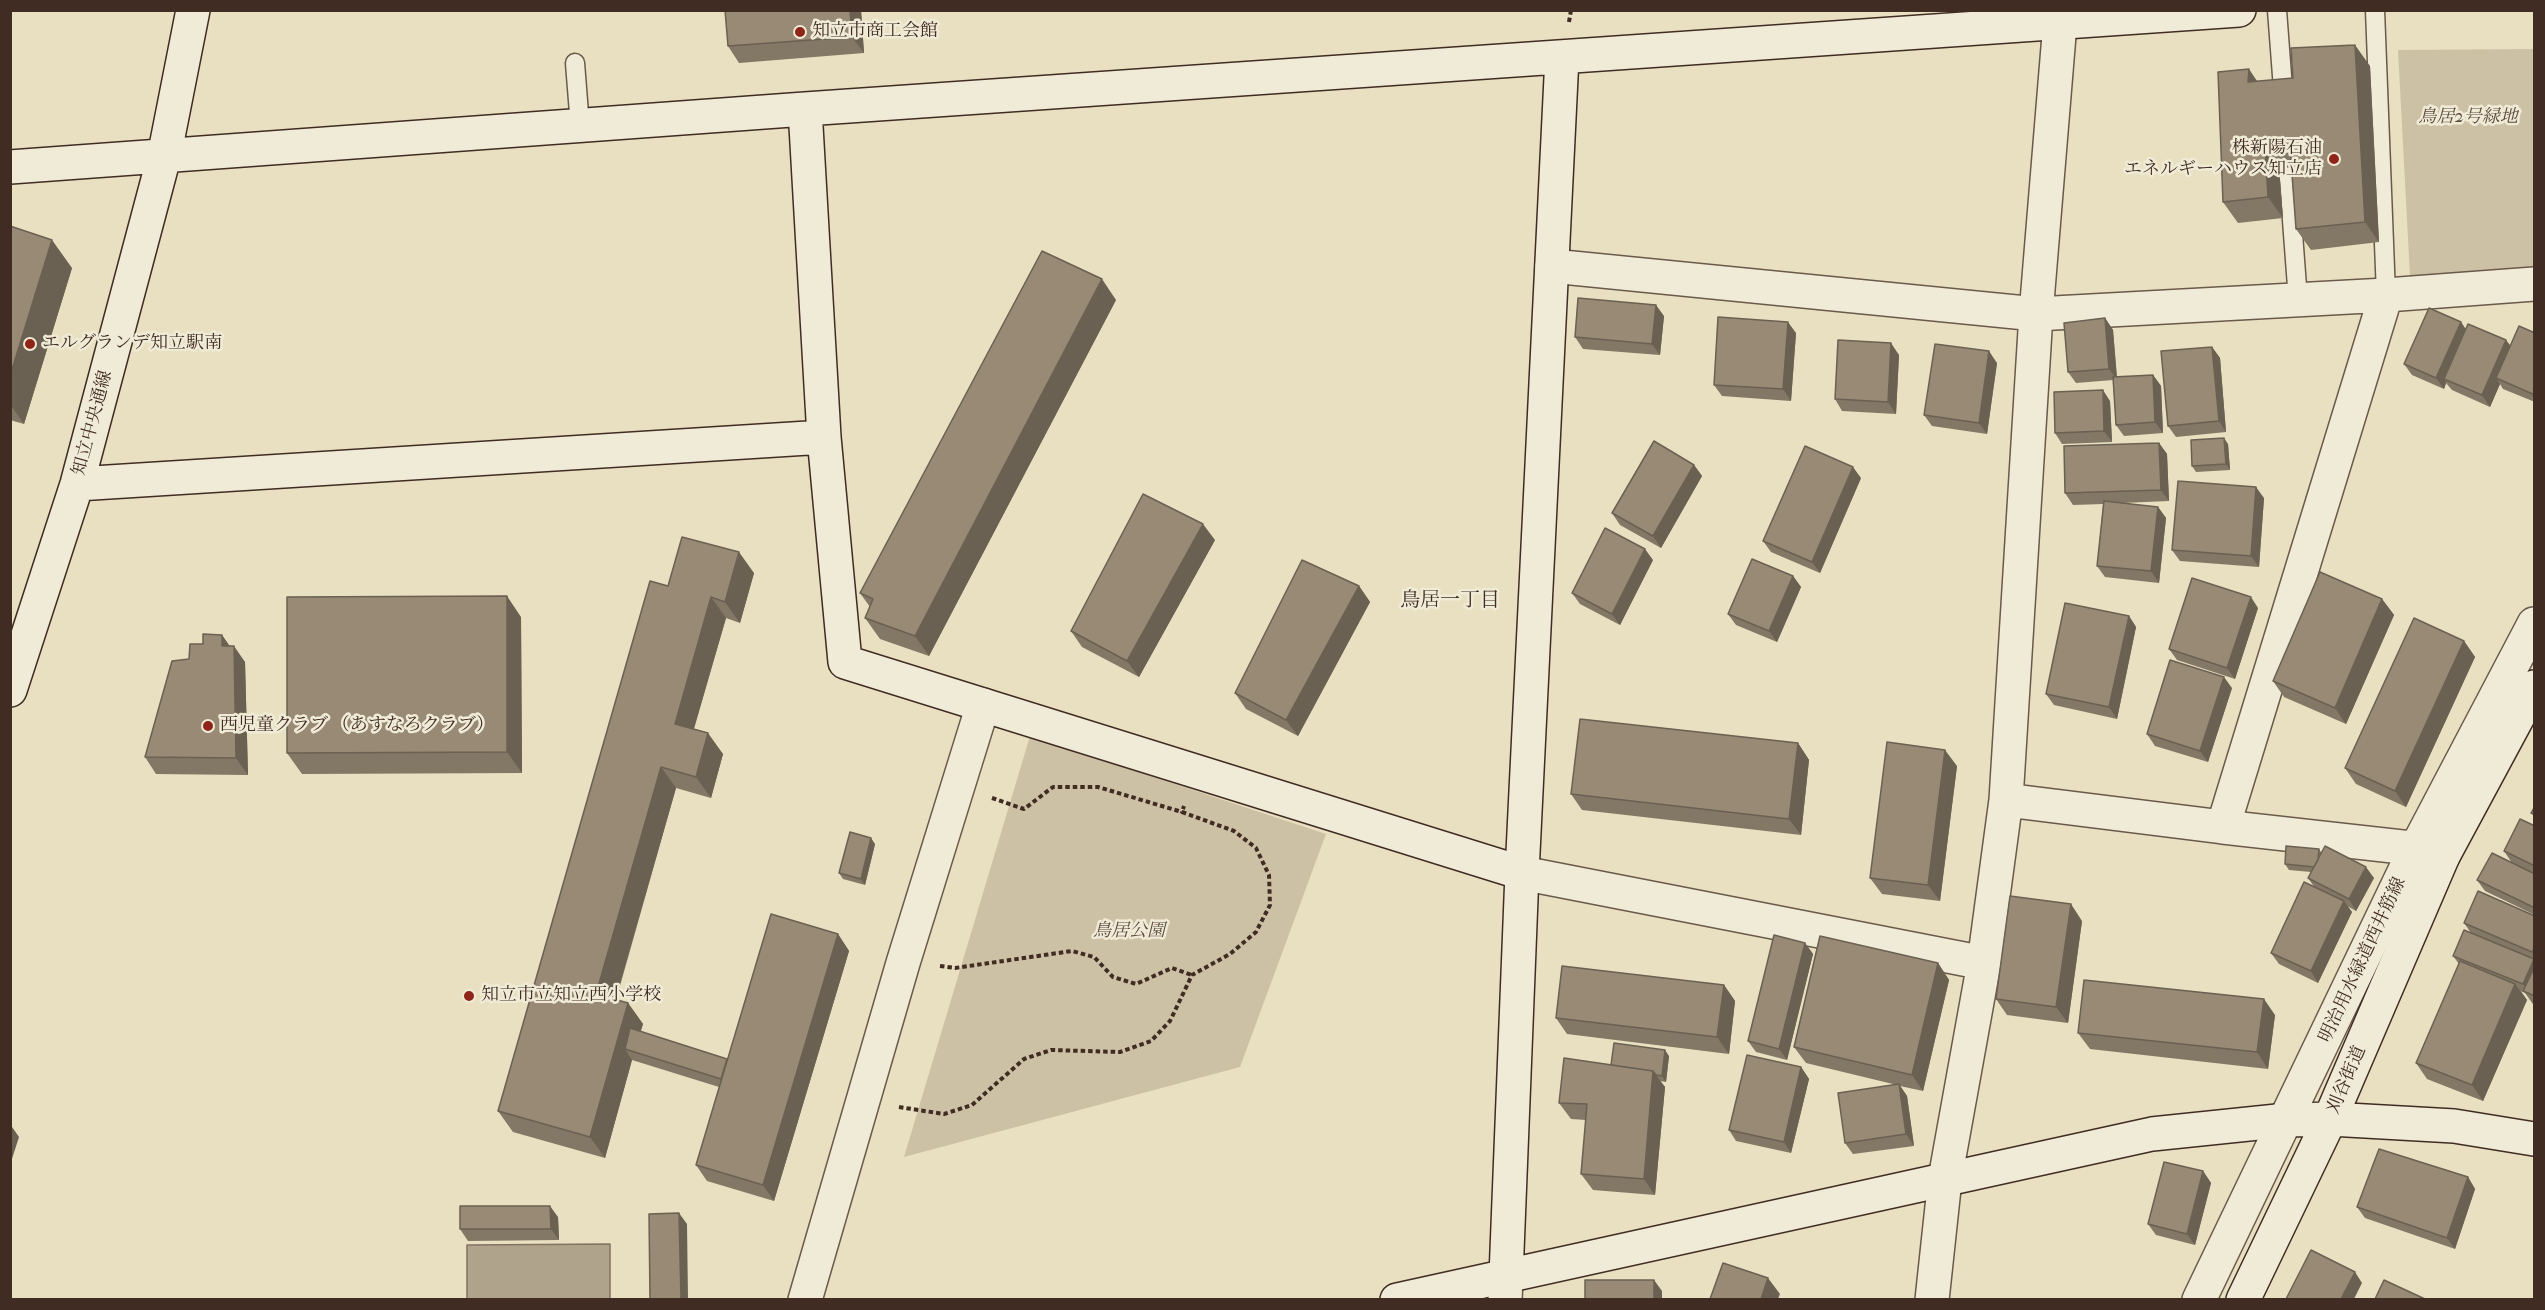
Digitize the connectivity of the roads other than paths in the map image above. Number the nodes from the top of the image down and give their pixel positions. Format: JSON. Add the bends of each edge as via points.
{"nodes":[{"id":1,"x":193,"y":10,"type":"edge"},
{"id":2,"x":2240,"y":10,"type":"edge"},
{"id":3,"x":2277,"y":10,"type":"edge"},
{"id":4,"x":2375,"y":10,"type":"edge"},
{"id":5,"x":2060,"y":23,"type":"junction"},
{"id":6,"x":1562,"y":57,"type":"junction"},
{"id":7,"x":575,"y":63,"type":"dead end"},
{"id":8,"x":2284,"y":102,"type":"edge"},
{"id":9,"x":805,"y":109,"type":"junction"},
{"id":10,"x":580,"y":126,"type":"junction"},
{"id":11,"x":164,"y":157,"type":"junction"},
{"id":12,"x":10,"y":167,"type":"edge"},
{"id":13,"x":2288,"y":167,"type":"edge"},
{"id":14,"x":1552,"y":266,"type":"junction"},
{"id":15,"x":2535,"y":284,"type":"edge"},
{"id":16,"x":2386,"y":295,"type":"junction"},
{"id":17,"x":2298,"y":300,"type":"junction"},
{"id":18,"x":2036,"y":314,"type":"junction"},
{"id":19,"x":824,"y":437,"type":"junction"},
{"id":20,"x":77,"y":484,"type":"junction"},
{"id":21,"x":2535,"y":624,"type":"edge"},
{"id":22,"x":2535,"y":687,"type":"edge"},
{"id":23,"x":10,"y":690,"type":"edge"},
{"id":24,"x":983,"y":705,"type":"junction"},
{"id":25,"x":2006,"y":800,"type":"junction"},
{"id":26,"x":2223,"y":827,"type":"junction"},
{"id":27,"x":2429,"y":853,"type":"junction"},
{"id":28,"x":1522,"y":873,"type":"junction"},
{"id":29,"x":1984,"y":963,"type":"junction"},
{"id":30,"x":2330,"y":1119,"type":"junction"},
{"id":31,"x":2287,"y":1120,"type":"junction"},
{"id":32,"x":2535,"y":1139,"type":"edge"},
{"id":33,"x":1945,"y":1179,"type":"junction"},
{"id":34,"x":1505,"y":1288,"type":"edge"},
{"id":35,"x":805,"y":1299,"type":"edge"},
{"id":36,"x":1397,"y":1299,"type":"edge"},
{"id":37,"x":1932,"y":1299,"type":"edge"},
{"id":38,"x":2199,"y":1299,"type":"edge"},
{"id":39,"x":2242,"y":1299,"type":"edge"}],
"edges":[{"from":1,"to":11,"type":"street","name":"知立中央通線"},
{"from":2,"to":5,"type":"street"},
{"from":3,"to":8,"type":"lane"},
{"from":4,"to":16,"type":"lane"},
{"from":5,"to":6,"type":"street"},
{"from":5,"to":18,"type":"street"},
{"from":6,"to":9,"type":"street"},
{"from":6,"to":14,"type":"street"},
{"from":7,"to":10,"type":"lane"},
{"from":9,"to":10,"type":"street"},
{"from":9,"to":19,"type":"street"},
{"from":10,"to":11,"type":"street"},
{"from":11,"to":12,"type":"street"},
{"from":11,"to":20,"type":"street","name":"知立中央通線"},
{"from":13,"to":17,"type":"lane"},
{"from":14,"to":18,"type":"street"},
{"from":14,"to":28,"type":"street"},
{"from":15,"to":16,"type":"street"},
{"from":16,"to":17,"type":"street"},
{"from":16,"to":26,"type":"street"},
{"from":17,"to":18,"type":"street"},
{"from":18,"to":25,"type":"street"},
{"from":19,"to":20,"type":"street"},
{"from":19,"to":24,"type":"street","via":[[845,662]]},
{"from":20,"to":23,"type":"street","name":"知立中央通線"},
{"from":21,"to":27,"type":"street","name":"明治用水緑道西井筋線"},
{"from":22,"to":27,"type":"street","via":[[2464,816]]},
{"from":24,"to":28,"type":"street"},
{"from":24,"to":35,"type":"street"},
{"from":25,"to":26,"type":"street"},
{"from":25,"to":29,"type":"street"},
{"from":26,"to":27,"type":"street"},
{"from":27,"to":30,"type":"street","name":"刈谷街道"},
{"from":27,"to":31,"type":"street","name":"明治用水緑道西井筋線"},
{"from":28,"to":29,"type":"street"},
{"from":28,"to":34,"type":"street"},
{"from":29,"to":33,"type":"street"},
{"from":30,"to":31,"type":"street"},
{"from":30,"to":32,"type":"street","via":[[2454,1126]]},
{"from":30,"to":39,"type":"street","name":"刈谷街道"},
{"from":31,"to":33,"type":"street","via":[[2152,1134]]},
{"from":31,"to":38,"type":"street","name":"明治用水緑道西井筋線"},
{"from":33,"to":34,"type":"street"},
{"from":33,"to":37,"type":"street"},
{"from":34,"to":36,"type":"street"}]}
